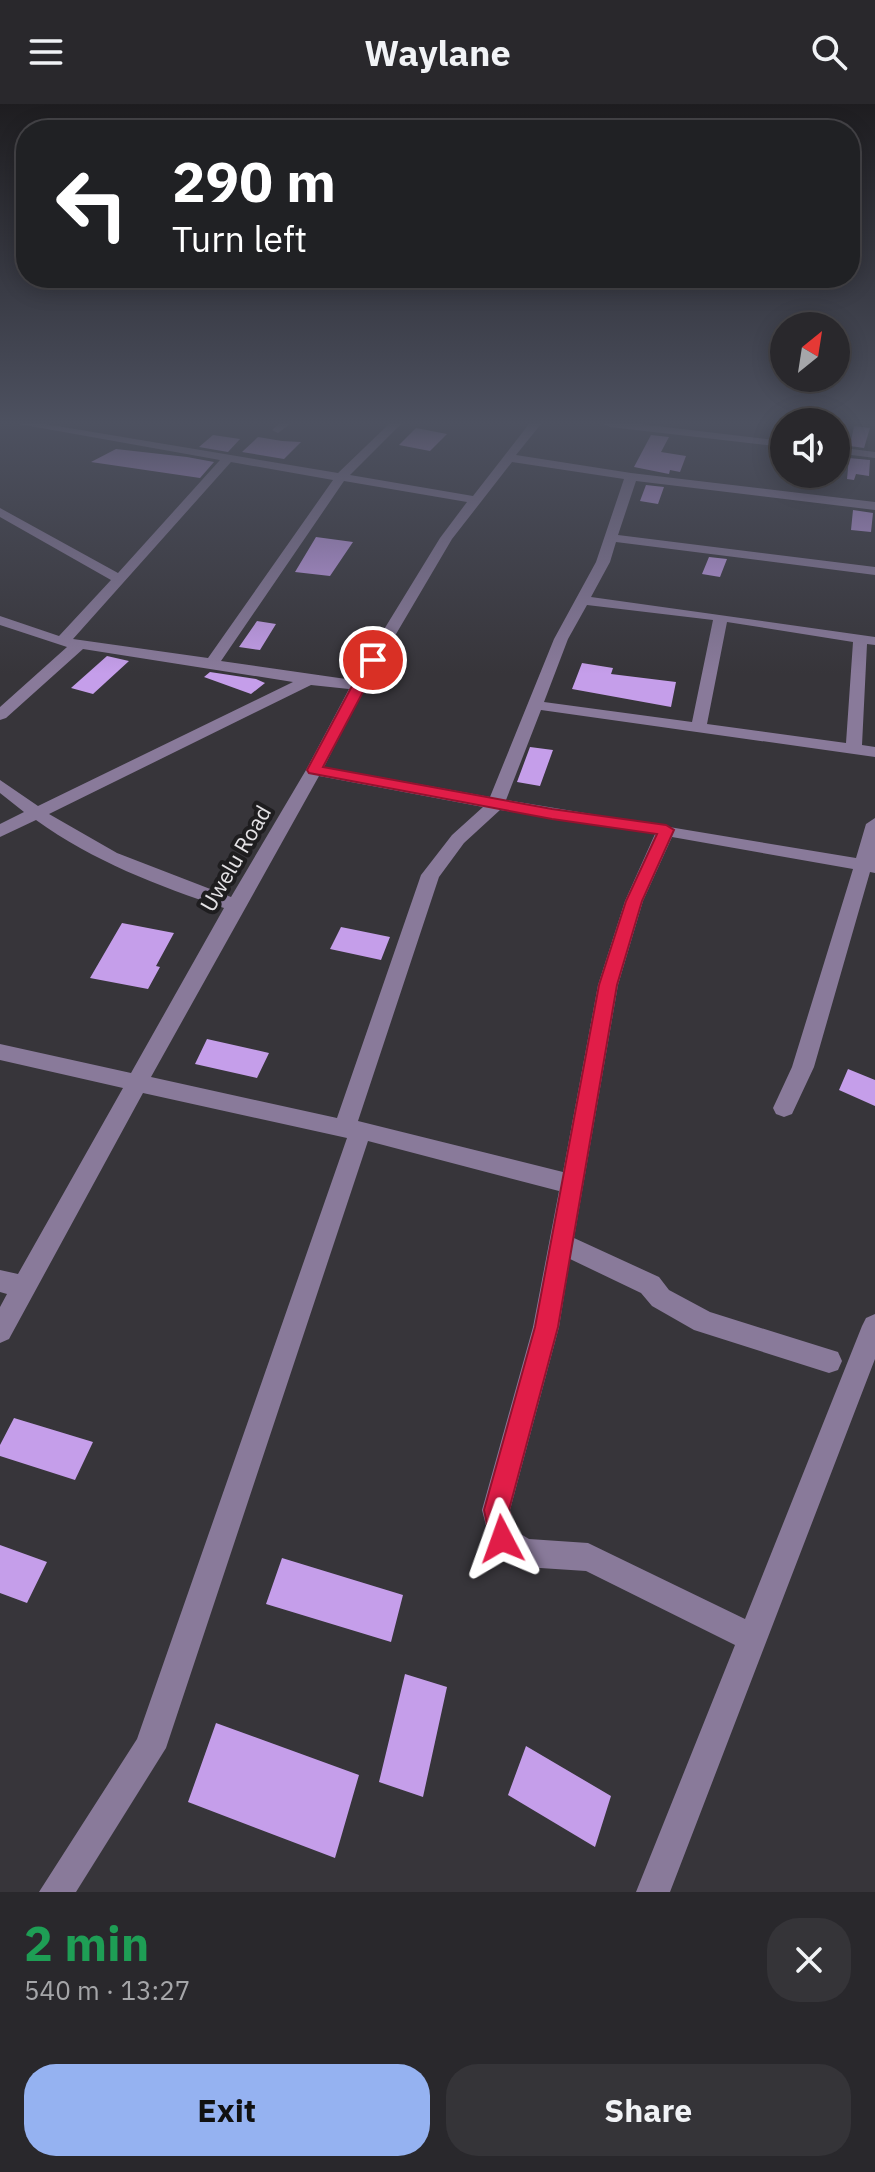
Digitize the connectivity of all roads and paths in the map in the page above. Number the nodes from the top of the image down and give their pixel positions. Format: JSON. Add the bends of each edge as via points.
{"nodes":[{"id":1,"x":184,"y":507,"type":"edge"},
{"id":2,"x":320,"y":507,"type":"edge"},
{"id":3,"x":469,"y":507,"type":"edge"},
{"id":4,"x":621,"y":507,"type":"edge"},
{"id":5,"x":0,"y":512,"type":"edge"},
{"id":6,"x":611,"y":538,"type":"junction"},
{"id":7,"x":875,"y":571,"type":"edge"},
{"id":8,"x":119,"y":579,"type":"junction"},
{"id":9,"x":583,"y":600,"type":"junction"},
{"id":10,"x":721,"y":617,"type":"junction"},
{"id":11,"x":0,"y":620,"type":"edge"},
{"id":12,"x":868,"y":639,"type":"edge"},
{"id":13,"x":62,"y":642,"type":"junction"},
{"id":14,"x":78,"y":645,"type":"junction"},
{"id":15,"x":213,"y":662,"type":"junction"},
{"id":16,"x":309,"y":680,"type":"junction"},
{"id":17,"x":358,"y":685,"type":"junction"},
{"id":18,"x":535,"y":705,"type":"junction"},
{"id":19,"x":0,"y":715,"type":"edge"},
{"id":20,"x":699,"y":727,"type":"junction"},
{"id":21,"x":854,"y":748,"type":"junction"},
{"id":22,"x":875,"y":752,"type":"edge"},
{"id":23,"x":314,"y":770,"type":"junction"},
{"id":24,"x":0,"y":785,"type":"edge"},
{"id":25,"x":496,"y":804,"type":"junction"},
{"id":26,"x":34,"y":813,"type":"junction"},
{"id":27,"x":875,"y":824,"type":"edge"},
{"id":28,"x":666,"y":830,"type":"junction"},
{"id":29,"x":0,"y":831,"type":"edge"},
{"id":30,"x":868,"y":866,"type":"edge"},
{"id":31,"x":235,"y":905,"type":"junction"},
{"id":32,"x":0,"y":1052,"type":"edge"},
{"id":33,"x":138,"y":1081,"type":"junction"},
{"id":34,"x":784,"y":1108,"type":"dead end"},
{"id":35,"x":352,"y":1129,"type":"junction"},
{"id":36,"x":573,"y":1185,"type":"junction"},
{"id":37,"x":562,"y":1244,"type":"junction"},
{"id":38,"x":12,"y":1284,"type":"edge"},
{"id":39,"x":875,"y":1326,"type":"edge"},
{"id":40,"x":0,"y":1331,"type":"edge"},
{"id":41,"x":829,"y":1361,"type":"dead end"},
{"id":42,"x":751,"y":1637,"type":"junction"},
{"id":43,"x":56,"y":1892,"type":"edge"},
{"id":44,"x":653,"y":1892,"type":"edge"}],
"edges":[{"from":1,"to":8,"type":"street"},
{"from":2,"to":15,"type":"street"},
{"from":3,"to":17,"type":"street","name":"Uwelu Road"},
{"from":4,"to":6,"type":"street"},
{"from":5,"to":8,"type":"street"},
{"from":6,"to":7,"type":"street"},
{"from":6,"to":9,"type":"street"},
{"from":8,"to":13,"type":"street"},
{"from":9,"to":10,"type":"street"},
{"from":9,"to":18,"type":"street"},
{"from":10,"to":12,"type":"street"},
{"from":10,"to":20,"type":"street"},
{"from":11,"to":13,"type":"street"},
{"from":12,"to":21,"type":"street"},
{"from":13,"to":14,"type":"street"},
{"from":14,"to":15,"type":"street"},
{"from":14,"to":19,"type":"street"},
{"from":15,"to":16,"type":"street"},
{"from":16,"to":17,"type":"street"},
{"from":16,"to":26,"type":"street"},
{"from":17,"to":23,"type":"street","name":"Uwelu Road"},
{"from":18,"to":20,"type":"street"},
{"from":18,"to":25,"type":"street"},
{"from":20,"to":21,"type":"street"},
{"from":21,"to":22,"type":"street"},
{"from":23,"to":25,"type":"street"},
{"from":23,"to":31,"type":"street","name":"Uwelu Road"},
{"from":24,"to":26,"type":"street"},
{"from":25,"to":28,"type":"street"},
{"from":25,"to":35,"type":"street","via":[[458,839],[430,875]]},
{"from":26,"to":29,"type":"street"},
{"from":26,"to":31,"type":"street","via":[[77,842],[179,887]]},
{"from":27,"to":30,"type":"street"},
{"from":28,"to":30,"type":"street"},
{"from":28,"to":36,"type":"street","via":[[634,901],[608,985]]},
{"from":30,"to":34,"type":"street","via":[[803,1067]]},
{"from":31,"to":33,"type":"street","name":"Uwelu Road"},
{"from":32,"to":33,"type":"street"},
{"from":33,"to":35,"type":"street"},
{"from":33,"to":38,"type":"street","name":"Uwelu Road"},
{"from":35,"to":36,"type":"street"},
{"from":35,"to":43,"type":"street","via":[[150,1748]]},
{"from":36,"to":37,"type":"street"},
{"from":37,"to":41,"type":"street","via":[[650,1285],[654,1295],[694,1317]]},
{"from":37,"to":42,"type":"street","via":[[546,1327],[496,1510],[502,1539],[525,1553],[588,1557]]},
{"from":38,"to":40,"type":"street","name":"Uwelu Road"},
{"from":39,"to":42,"type":"street"},
{"from":42,"to":44,"type":"street"}]}
